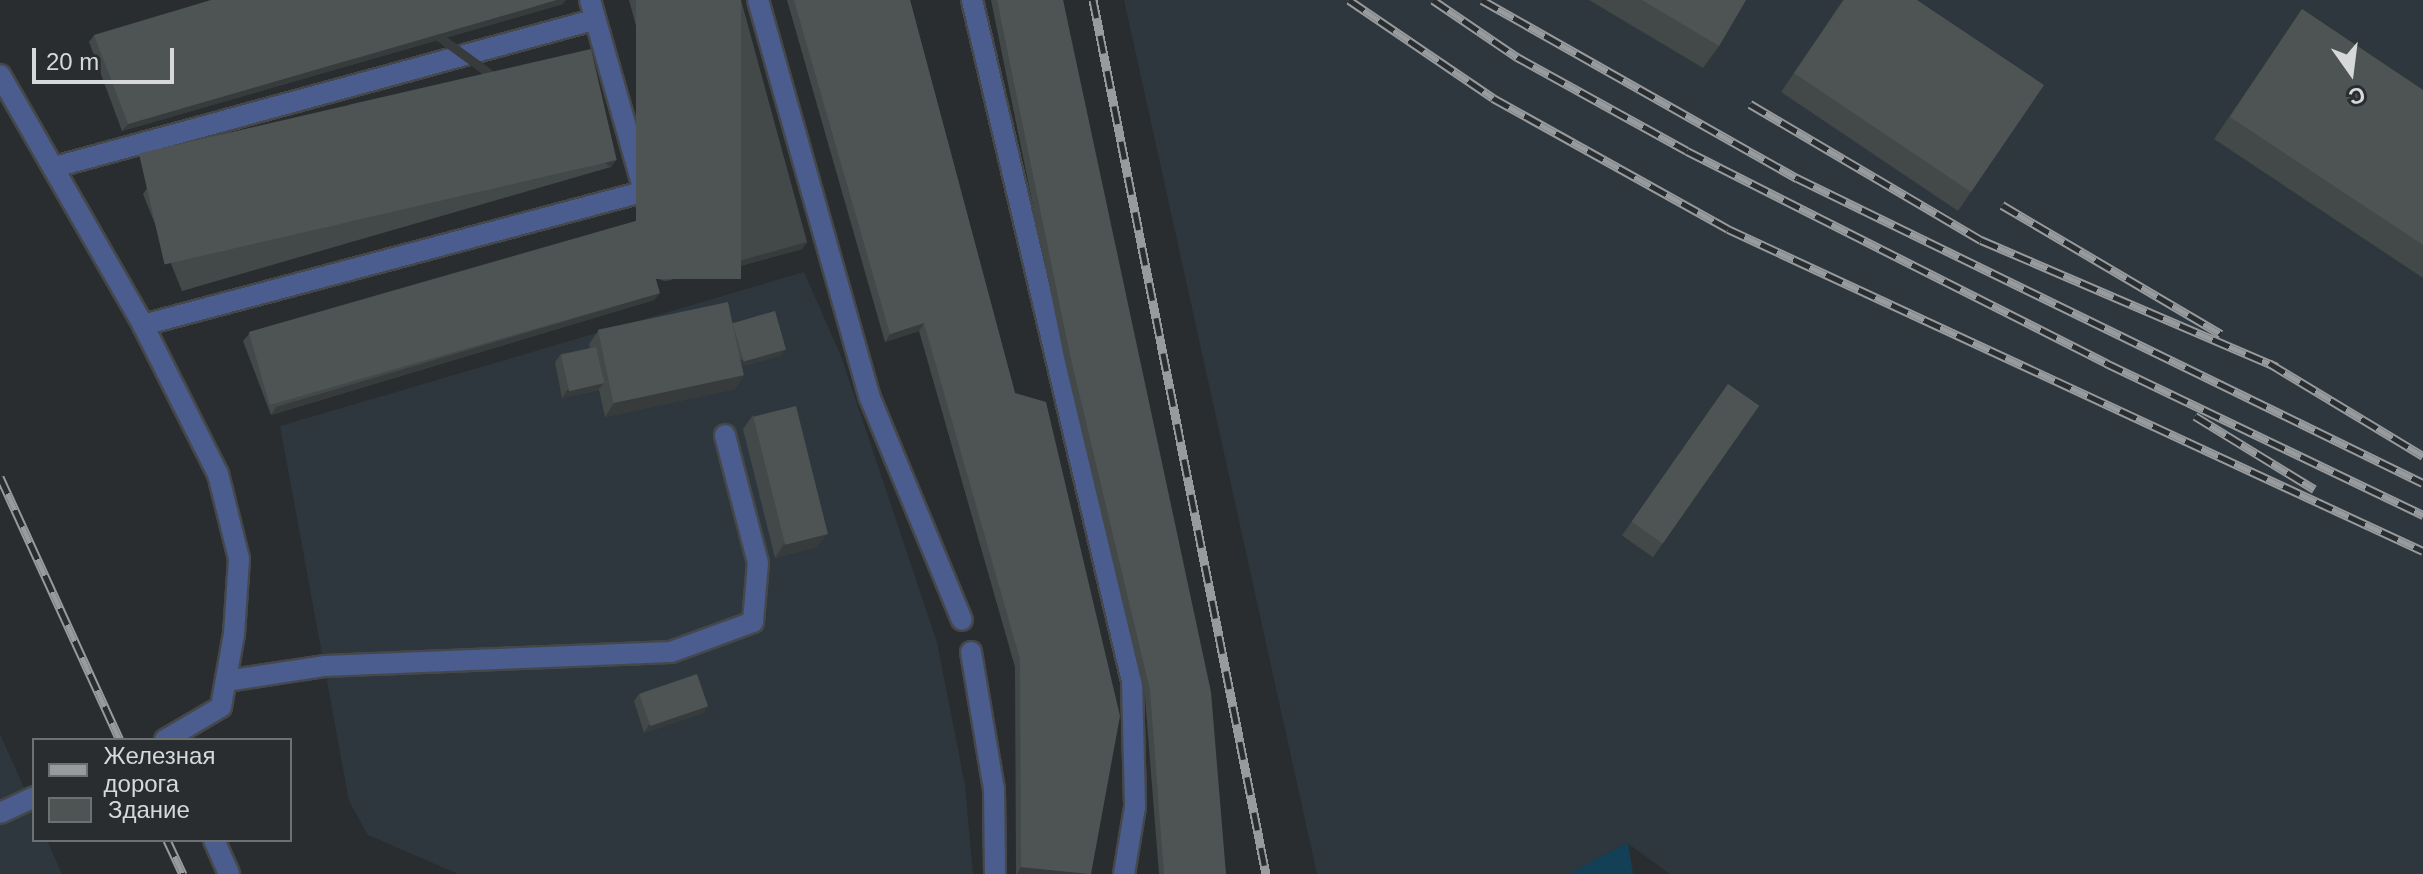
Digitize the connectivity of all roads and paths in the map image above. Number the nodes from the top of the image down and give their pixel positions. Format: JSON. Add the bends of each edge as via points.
{"nodes":[{"id":1,"x":758,"y":0,"type":"edge"},
{"id":2,"x":972,"y":0,"type":"edge"},
{"id":3,"x":592,"y":10,"type":"edge"},
{"id":4,"x":0,"y":55,"type":"edge"},
{"id":5,"x":3,"y":78,"type":"edge"},
{"id":6,"x":55,"y":167,"type":"junction"},
{"id":7,"x":642,"y":192,"type":"junction"},
{"id":8,"x":666,"y":268,"type":"dead end"},
{"id":9,"x":143,"y":325,"type":"junction"},
{"id":10,"x":725,"y":435,"type":"dead end"},
{"id":11,"x":962,"y":620,"type":"dead end"},
{"id":12,"x":971,"y":652,"type":"dead end"},
{"id":13,"x":226,"y":681,"type":"junction"},
{"id":14,"x":170,"y":738,"type":"edge"},
{"id":15,"x":32,"y":798,"type":"edge"},
{"id":16,"x":0,"y":813,"type":"edge"},
{"id":17,"x":215,"y":842,"type":"edge"},
{"id":18,"x":229,"y":874,"type":"edge"},
{"id":19,"x":995,"y":874,"type":"edge"},
{"id":20,"x":1124,"y":874,"type":"edge"}],
"edges":[{"from":1,"to":11,"type":"lane","via":[[865,384]]},
{"from":2,"to":20,"type":"lane","via":[[1132,681],[1135,807]]},
{"from":3,"to":6,"type":"lane"},
{"from":3,"to":7,"type":"lane"},
{"from":4,"to":5,"type":"lane"},
{"from":5,"to":6,"type":"lane"},
{"from":6,"to":9,"type":"lane"},
{"from":7,"to":8,"type":"lane"},
{"from":7,"to":9,"type":"lane"},
{"from":9,"to":13,"type":"lane","via":[[218,474],[239,559]]},
{"from":10,"to":13,"type":"lane","via":[[758,563],[753,622],[671,652],[324,666]]},
{"from":12,"to":19,"type":"lane","via":[[994,790]]},
{"from":13,"to":14,"type":"lane","via":[[221,707]]},
{"from":15,"to":16,"type":"lane"},
{"from":17,"to":18,"type":"lane"}]}
